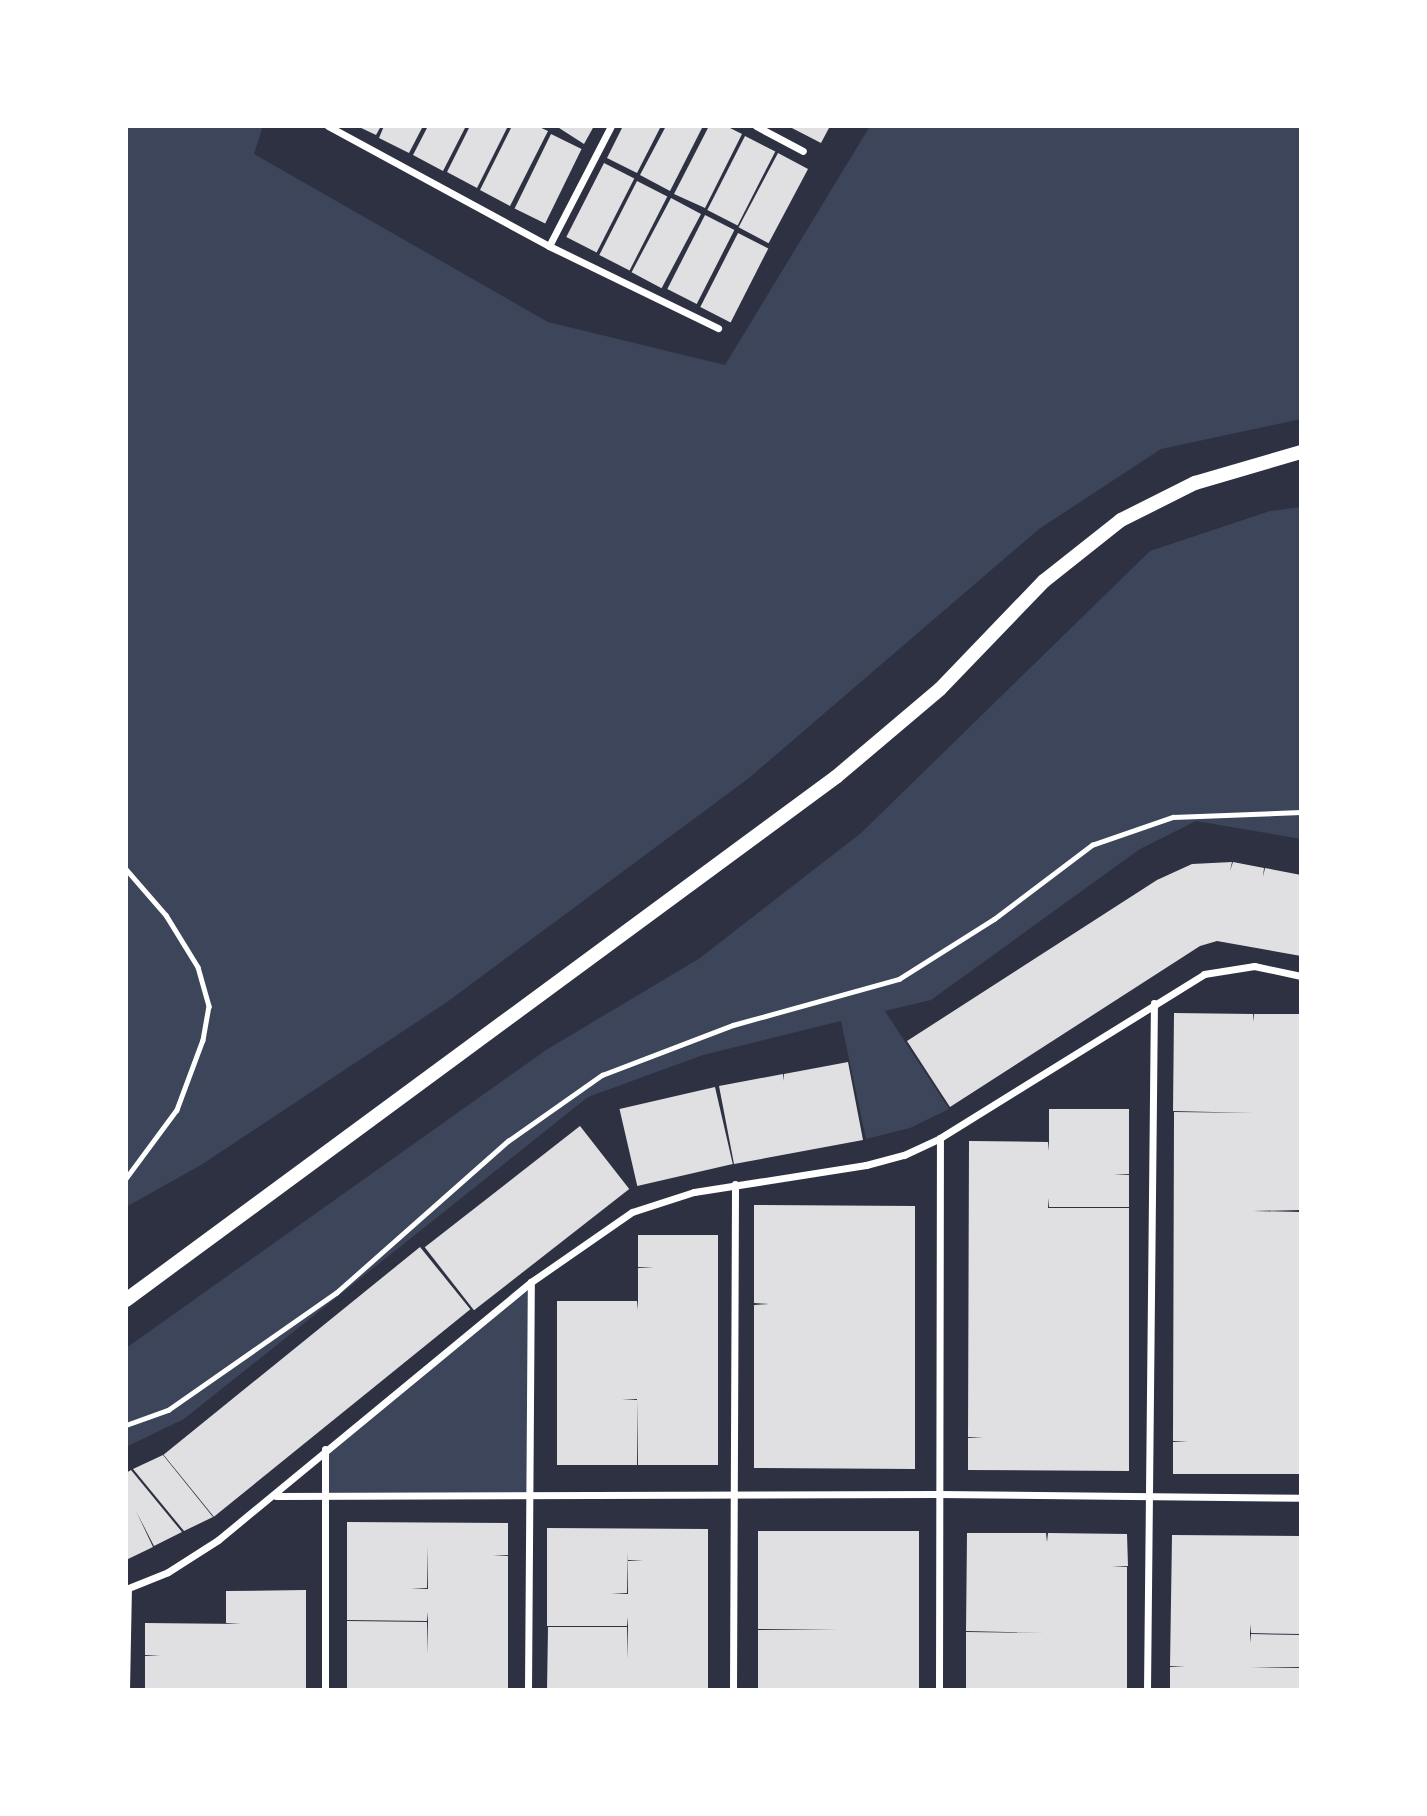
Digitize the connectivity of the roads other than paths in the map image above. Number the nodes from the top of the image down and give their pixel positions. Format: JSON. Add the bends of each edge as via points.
{"nodes":[{"id":1,"x":328,"y":126,"type":"edge"},
{"id":2,"x":611,"y":126,"type":"edge"},
{"id":3,"x":756,"y":126,"type":"edge"},
{"id":4,"x":803,"y":151,"type":"dead end"},
{"id":5,"x":550,"y":246,"type":"junction"},
{"id":6,"x":718,"y":328,"type":"dead end"},
{"id":7,"x":1301,"y":452,"type":"edge"},
{"id":8,"x":1301,"y":976,"type":"edge"},
{"id":9,"x":1154,"y":1003,"type":"junction"},
{"id":10,"x":940,"y":1138,"type":"junction"},
{"id":11,"x":735,"y":1184,"type":"junction"},
{"id":12,"x":531,"y":1282,"type":"junction"},
{"id":13,"x":126,"y":1300,"type":"edge"},
{"id":14,"x":325,"y":1449,"type":"junction"},
{"id":15,"x":735,"y":1494,"type":"junction"},
{"id":16,"x":938,"y":1494,"type":"junction"},
{"id":17,"x":275,"y":1496,"type":"junction"},
{"id":18,"x":325,"y":1496,"type":"junction"},
{"id":19,"x":528,"y":1496,"type":"junction"},
{"id":20,"x":1147,"y":1497,"type":"junction"},
{"id":21,"x":1301,"y":1498,"type":"edge"},
{"id":22,"x":127,"y":1589,"type":"edge"},
{"id":23,"x":126,"y":1690,"type":"edge"},
{"id":24,"x":325,"y":1690,"type":"edge"},
{"id":25,"x":528,"y":1690,"type":"edge"},
{"id":26,"x":733,"y":1690,"type":"edge"},
{"id":27,"x":939,"y":1690,"type":"edge"},
{"id":28,"x":1147,"y":1690,"type":"edge"}],
"edges":[{"from":1,"to":5,"type":"street"},
{"from":2,"to":5,"type":"street"},
{"from":3,"to":4,"type":"street"},
{"from":5,"to":6,"type":"street"},
{"from":7,"to":13,"type":"main road","via":[[1195,482],[1121,520],[1044,581],[940,688],[836,777]]},
{"from":8,"to":9,"type":"street","via":[[1254,966],[1220,968]]},
{"from":9,"to":10,"type":"street"},
{"from":9,"to":20,"type":"street"},
{"from":10,"to":11,"type":"street","via":[[866,1165]]},
{"from":10,"to":16,"type":"street"},
{"from":11,"to":12,"type":"street","via":[[632,1212]]},
{"from":11,"to":15,"type":"street"},
{"from":12,"to":14,"type":"street"},
{"from":12,"to":19,"type":"street"},
{"from":14,"to":17,"type":"street"},
{"from":14,"to":18,"type":"street"},
{"from":15,"to":16,"type":"street"},
{"from":15,"to":19,"type":"street"},
{"from":15,"to":26,"type":"street"},
{"from":16,"to":20,"type":"street"},
{"from":16,"to":27,"type":"street"},
{"from":17,"to":18,"type":"street"},
{"from":17,"to":22,"type":"street","via":[[195,1556]]},
{"from":18,"to":19,"type":"street"},
{"from":18,"to":24,"type":"street"},
{"from":19,"to":25,"type":"street"},
{"from":20,"to":21,"type":"street"},
{"from":20,"to":28,"type":"street"},
{"from":22,"to":23,"type":"street"}]}
